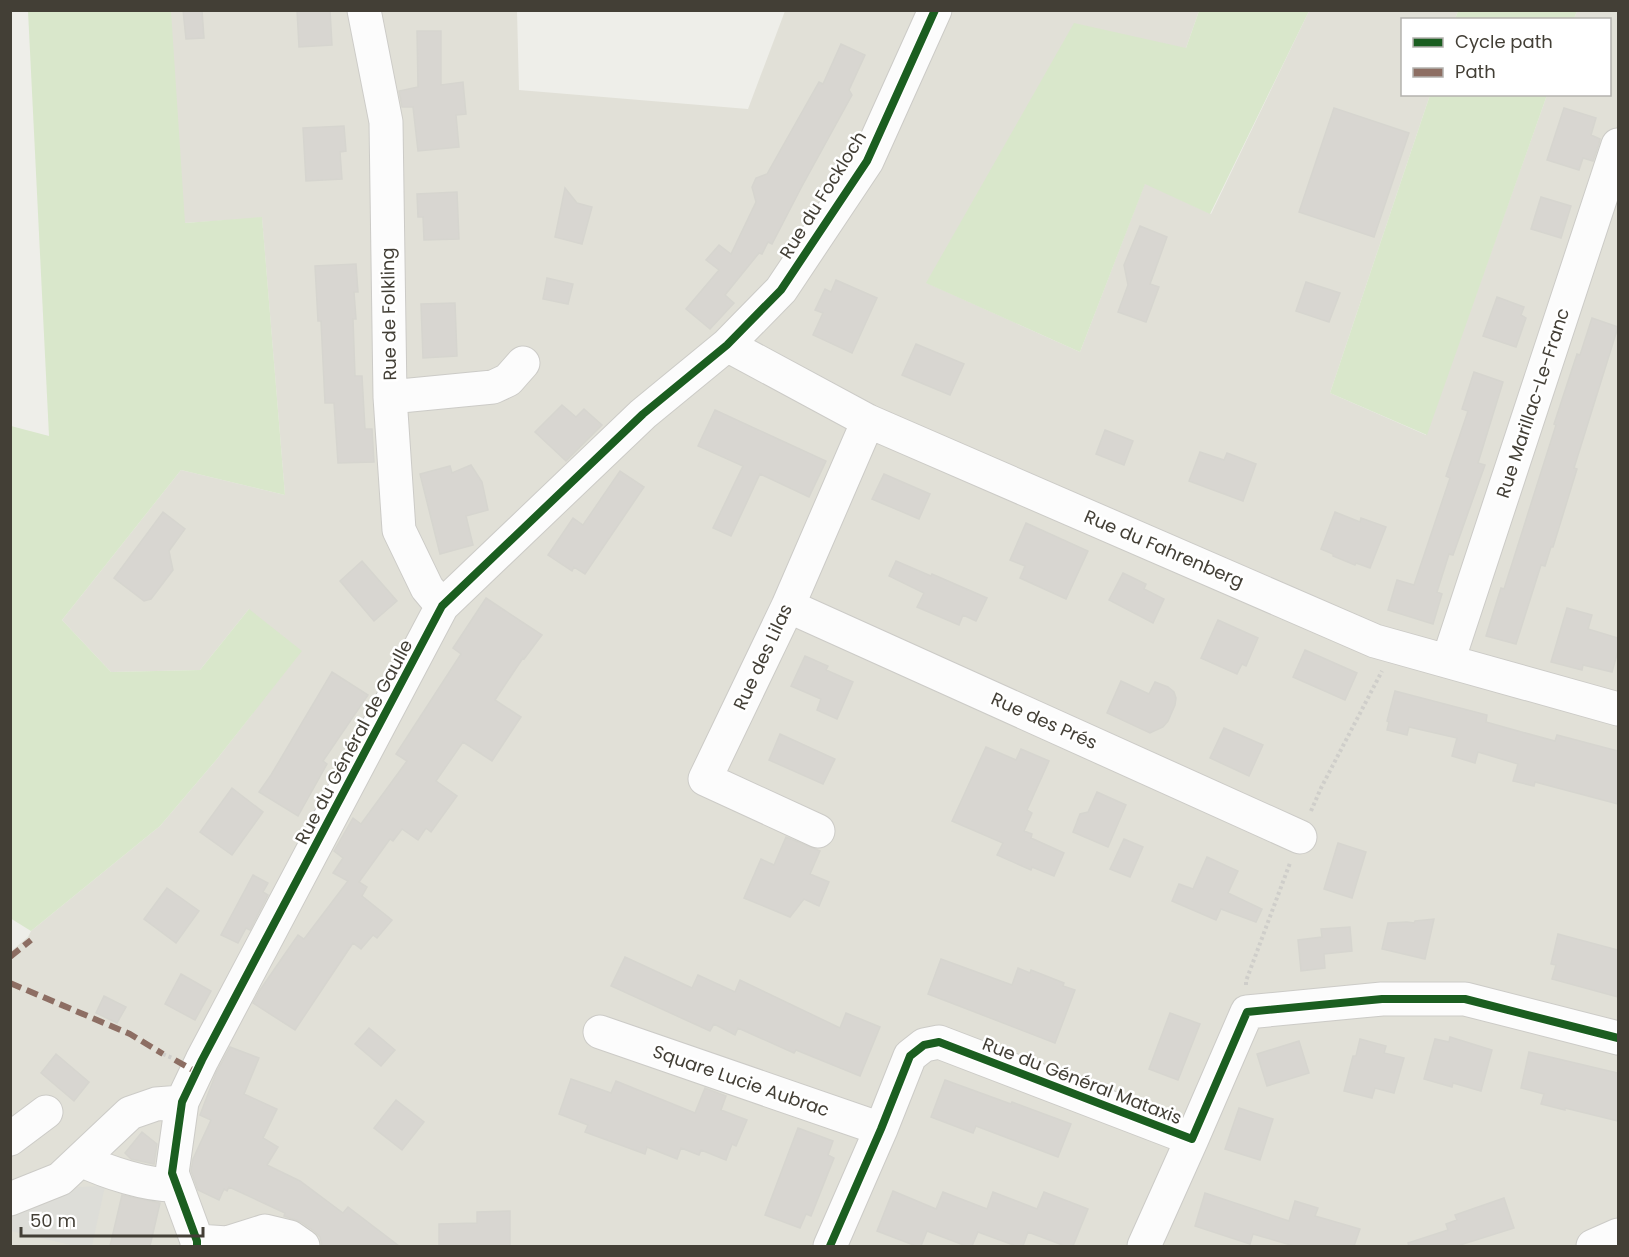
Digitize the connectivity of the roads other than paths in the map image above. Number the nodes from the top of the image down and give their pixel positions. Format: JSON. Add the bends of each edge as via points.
{"nodes":[{"id":1,"x":364,"y":10,"type":"edge"},
{"id":2,"x":935,"y":10,"type":"edge"},
{"id":3,"x":1618,"y":145,"type":"edge"},
{"id":4,"x":1609,"y":202,"type":"edge"},
{"id":5,"x":727,"y":345,"type":"junction"},
{"id":6,"x":523,"y":363,"type":"dead end"},
{"id":7,"x":390,"y":397,"type":"junction"},
{"id":8,"x":868,"y":421,"type":"junction"},
{"id":9,"x":442,"y":606,"type":"junction"},
{"id":10,"x":788,"y":606,"type":"junction"},
{"id":11,"x":1448,"y":661,"type":"junction"},
{"id":12,"x":1618,"y":709,"type":"edge"},
{"id":13,"x":818,"y":831,"type":"dead end"},
{"id":14,"x":1300,"y":837,"type":"dead end"},
{"id":15,"x":600,"y":1032,"type":"dead end"},
{"id":16,"x":1618,"y":1038,"type":"edge"},
{"id":17,"x":182,"y":1102,"type":"junction"},
{"id":18,"x":46,"y":1112,"type":"dead end"},
{"id":19,"x":881,"y":1129,"type":"junction"},
{"id":20,"x":10,"y":1139,"type":"edge"},
{"id":21,"x":1192,"y":1139,"type":"junction"},
{"id":22,"x":81,"y":1160,"type":"junction"},
{"id":23,"x":176,"y":1185,"type":"junction"},
{"id":24,"x":10,"y":1198,"type":"edge"},
{"id":25,"x":1618,"y":1235,"type":"edge"},
{"id":26,"x":197,"y":1244,"type":"edge"},
{"id":27,"x":303,"y":1246,"type":"edge"},
{"id":28,"x":830,"y":1246,"type":"edge"},
{"id":29,"x":1144,"y":1246,"type":"edge"},
{"id":30,"x":1593,"y":1246,"type":"edge"}],
"edges":[{"from":1,"to":7,"type":"street","name":"Rue de Folkling","via":[[387,122]]},
{"from":2,"to":5,"type":"street","name":"Rue du Fockloch","via":[[867,161],[781,290]]},
{"from":3,"to":4,"type":"street","name":"Rue Marillac-Le-Franc"},
{"from":4,"to":11,"type":"street","name":"Rue Marillac-Le-Franc"},
{"from":5,"to":8,"type":"street","name":"Rue du Fahrenberg"},
{"from":5,"to":9,"type":"street","name":"Rue du Général de Gaulle","via":[[643,414]]},
{"from":6,"to":7,"type":"street","via":[[508,380],[493,387]]},
{"from":7,"to":9,"type":"street","name":"Rue de Folkling","via":[[399,530],[427,588]]},
{"from":8,"to":10,"type":"street","name":"Rue des Lilas"},
{"from":8,"to":11,"type":"street","name":"Rue du Fahrenberg","via":[[1376,641]]},
{"from":9,"to":17,"type":"street","name":"Rue du Général de Gaulle"},
{"from":10,"to":13,"type":"street","name":"Rue des Lilas","via":[[705,779]]},
{"from":10,"to":14,"type":"street","name":"Rue des Prés"},
{"from":11,"to":12,"type":"street","name":"Rue du Fahrenberg"},
{"from":15,"to":19,"type":"street","name":"Square Lucie Aubrac"},
{"from":16,"to":21,"type":"street","name":"Rue du Général Mataxis","via":[[1465,999],[1382,999],[1247,1012]]},
{"from":17,"to":22,"type":"street","via":[[156,1104],[130,1113]]},
{"from":17,"to":23,"type":"street","name":"Rue du Général de Gaulle","via":[[171,1173]]},
{"from":18,"to":20,"type":"street"},
{"from":19,"to":21,"type":"street","name":"Rue du Général Mataxis","via":[[910,1056],[924,1045],[939,1042]]},
{"from":19,"to":28,"type":"street","name":"Rue du Général Mataxis"},
{"from":21,"to":29,"type":"street"},
{"from":22,"to":23,"type":"street","via":[[102,1170],[164,1186]]},
{"from":22,"to":24,"type":"street","via":[[60,1179]]},
{"from":23,"to":26,"type":"street","name":"Rue du Général de Gaulle"},
{"from":25,"to":30,"type":"street"},
{"from":26,"to":27,"type":"street","via":[[227,1243],[265,1231],[290,1237]]}]}
